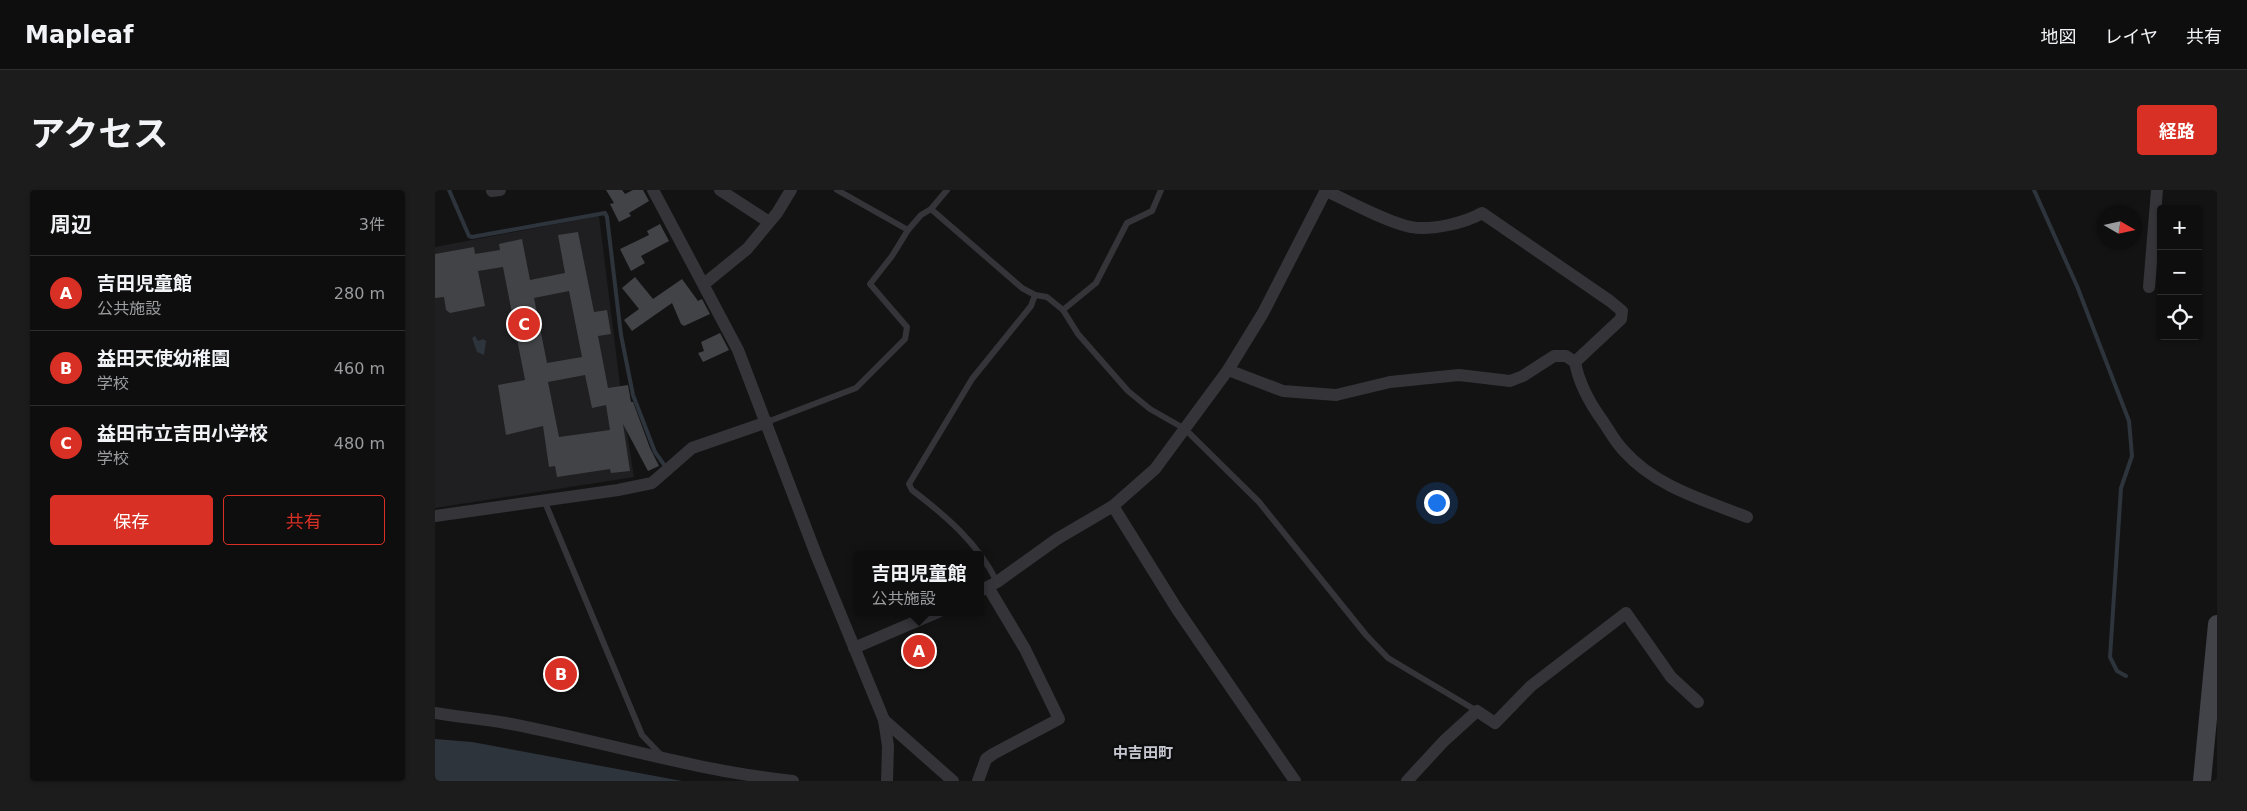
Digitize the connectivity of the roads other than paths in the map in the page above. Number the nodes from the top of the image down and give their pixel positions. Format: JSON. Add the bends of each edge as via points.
{"nodes":[{"id":1,"x":653,"y":190,"type":"edge"},
{"id":2,"x":720,"y":190,"type":"edge"},
{"id":3,"x":791,"y":190,"type":"edge"},
{"id":4,"x":837,"y":190,"type":"edge"},
{"id":5,"x":947,"y":190,"type":"edge"},
{"id":6,"x":1161,"y":190,"type":"edge"},
{"id":7,"x":1325,"y":190,"type":"edge"},
{"id":8,"x":2157,"y":190,"type":"edge"},
{"id":9,"x":931,"y":209,"type":"junction"},
{"id":10,"x":769,"y":222,"type":"junction"},
{"id":11,"x":908,"y":230,"type":"junction"},
{"id":12,"x":704,"y":284,"type":"junction"},
{"id":13,"x":2149,"y":287,"type":"dead end"},
{"id":14,"x":1035,"y":295,"type":"junction"},
{"id":15,"x":1063,"y":310,"type":"junction"},
{"id":16,"x":1575,"y":362,"type":"junction"},
{"id":17,"x":1228,"y":370,"type":"junction"},
{"id":18,"x":767,"y":422,"type":"junction"},
{"id":19,"x":1185,"y":429,"type":"junction"},
{"id":20,"x":544,"y":500,"type":"junction"},
{"id":21,"x":1113,"y":506,"type":"junction"},
{"id":22,"x":435,"y":516,"type":"edge"},
{"id":23,"x":1747,"y":517,"type":"dead end"},
{"id":24,"x":979,"y":551,"type":"edge"},
{"id":25,"x":984,"y":558,"type":"edge"},
{"id":26,"x":989,"y":587,"type":"edge"},
{"id":27,"x":929,"y":616,"type":"edge"},
{"id":28,"x":2217,"y":624,"type":"edge"},
{"id":29,"x":854,"y":648,"type":"junction"},
{"id":30,"x":1698,"y":702,"type":"dead end"},
{"id":31,"x":1477,"y":711,"type":"junction"},
{"id":32,"x":435,"y":713,"type":"edge"},
{"id":33,"x":884,"y":720,"type":"junction"},
{"id":34,"x":665,"y":759,"type":"junction"},
{"id":35,"x":793,"y":781,"type":"edge"},
{"id":36,"x":887,"y":781,"type":"edge"},
{"id":37,"x":953,"y":781,"type":"edge"},
{"id":38,"x":978,"y":781,"type":"edge"},
{"id":39,"x":1295,"y":781,"type":"edge"},
{"id":40,"x":1407,"y":781,"type":"edge"},
{"id":41,"x":2202,"y":781,"type":"edge"}],
"edges":[{"from":1,"to":12,"type":"street"},
{"from":2,"to":10,"type":"street"},
{"from":3,"to":10,"type":"street"},
{"from":4,"to":11,"type":"lane"},
{"from":5,"to":9,"type":"lane"},
{"from":6,"to":15,"type":"lane","via":[[1151,211],[1127,222],[1096,283]]},
{"from":7,"to":16,"type":"street","via":[[1412,228],[1448,225],[1482,213],[1622,311],[1621,319]]},
{"from":7,"to":17,"type":"street","via":[[1263,313]]},
{"from":8,"to":13,"type":"street"},
{"from":9,"to":11,"type":"lane"},
{"from":9,"to":14,"type":"lane"},
{"from":10,"to":12,"type":"street","via":[[747,249]]},
{"from":11,"to":18,"type":"lane","via":[[871,284],[907,328],[905,339],[855,388]]},
{"from":12,"to":18,"type":"street","via":[[738,350]]},
{"from":14,"to":15,"type":"lane","via":[[1047,297]]},
{"from":14,"to":24,"type":"lane","via":[[1031,306],[971,379],[909,484]]},
{"from":15,"to":19,"type":"lane","via":[[1078,334],[1128,392],[1150,410]]},
{"from":16,"to":17,"type":"street","via":[[1566,356],[1554,356],[1509,381],[1459,375],[1390,382],[1336,395],[1283,391]]},
{"from":16,"to":23,"type":"street","via":[[1578,378],[1592,405],[1623,451],[1673,488]]},
{"from":17,"to":19,"type":"street"},
{"from":18,"to":20,"type":"street","via":[[692,448],[652,483]]},
{"from":18,"to":29,"type":"street"},
{"from":19,"to":21,"type":"street","via":[[1155,469]]},
{"from":19,"to":31,"type":"lane","via":[[1259,502],[1366,636],[1388,658]]},
{"from":20,"to":22,"type":"street"},
{"from":20,"to":34,"type":"lane","via":[[641,736]]},
{"from":21,"to":26,"type":"street","via":[[1057,539]]},
{"from":21,"to":39,"type":"street","via":[[1177,609]]},
{"from":25,"to":26,"type":"lane","via":[[988,563]]},
{"from":26,"to":38,"type":"street","via":[[1025,649],[1059,719],[986,759]]},
{"from":27,"to":29,"type":"street"},
{"from":28,"to":41,"type":"main road"},
{"from":29,"to":33,"type":"street"},
{"from":30,"to":31,"type":"street","via":[[1671,678],[1626,613],[1531,686],[1495,723]]},
{"from":31,"to":40,"type":"street"},
{"from":32,"to":34,"type":"street","via":[[506,723]]},
{"from":33,"to":36,"type":"street","via":[[888,746]]},
{"from":33,"to":37,"type":"street"},
{"from":34,"to":35,"type":"street"}]}
